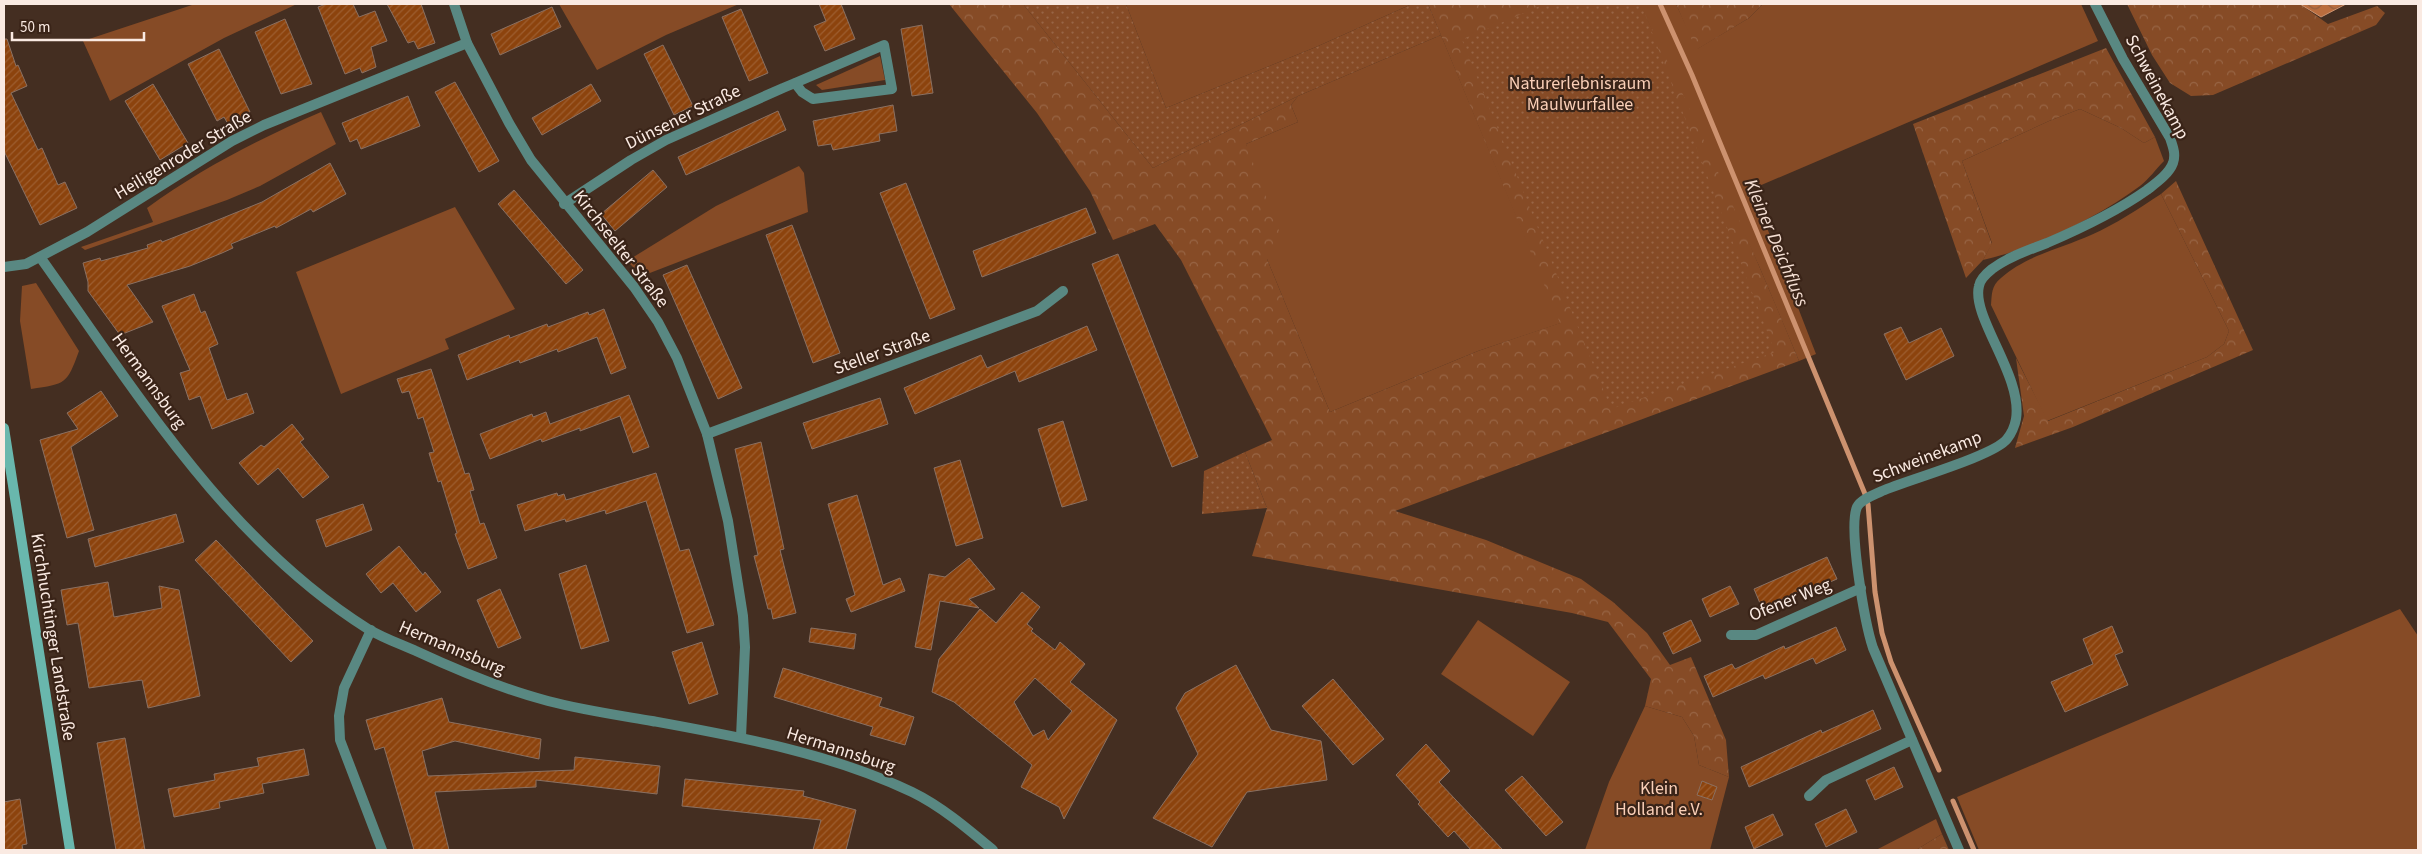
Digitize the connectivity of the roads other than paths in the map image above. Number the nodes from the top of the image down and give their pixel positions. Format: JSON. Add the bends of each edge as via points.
{"nodes":[{"id":1,"x":454,"y":4,"type":"edge"},
{"id":2,"x":2095,"y":4,"type":"edge"},
{"id":3,"x":467,"y":43,"type":"junction"},
{"id":4,"x":795,"y":83,"type":"junction"},
{"id":5,"x":564,"y":204,"type":"junction"},
{"id":6,"x":40,"y":257,"type":"junction"},
{"id":7,"x":4,"y":267,"type":"edge"},
{"id":8,"x":1063,"y":291,"type":"dead end"},
{"id":9,"x":4,"y":428,"type":"edge"},
{"id":10,"x":707,"y":434,"type":"junction"},
{"id":11,"x":1860,"y":588,"type":"junction"},
{"id":12,"x":371,"y":630,"type":"junction"},
{"id":13,"x":1731,"y":634,"type":"dead end"},
{"id":14,"x":741,"y":737,"type":"junction"},
{"id":15,"x":1912,"y":740,"type":"junction"},
{"id":16,"x":1810,"y":796,"type":"dead end"},
{"id":17,"x":70,"y":850,"type":"edge"},
{"id":18,"x":382,"y":850,"type":"edge"},
{"id":19,"x":993,"y":850,"type":"edge"},
{"id":20,"x":1959,"y":850,"type":"edge"}],
"edges":[{"from":1,"to":3,"type":"street","name":"Kirchseelter Straße"},
{"from":2,"to":11,"type":"street","name":"Schweinekamp","via":[[2170,138],[2175,150],[2173,163],[2168,172],[2132,201],[2014,257],[1984,277],[1978,294],[1982,310],[2014,390],[2016,419],[2012,431],[1992,450],[1906,481],[1871,496],[1858,506],[1854,517]]},
{"from":3,"to":5,"type":"street","name":"Kirchseelter Straße","via":[[508,124]]},
{"from":3,"to":6,"type":"street","name":"Heiligenroder Straße","via":[[248,133],[87,232]]},
{"from":4,"to":4,"type":"street","name":"Dünsener Straße","via":[[814,99],[892,89],[884,45]]},
{"from":4,"to":5,"type":"street","name":"Dünsener Straße","via":[[666,140]]},
{"from":5,"to":10,"type":"street","name":"Kirchseelter Straße","via":[[634,287],[658,322],[677,358]]},
{"from":6,"to":7,"type":"street","name":"Heiligenroder Straße","via":[[26,264]]},
{"from":6,"to":12,"type":"street","name":"Hermannsburg","via":[[154,417],[210,488],[289,569]]},
{"from":8,"to":10,"type":"street","name":"Steller Straße","via":[[1037,311]]},
{"from":9,"to":17,"type":"main road","name":"Kirchhuchtinger Landstraße"},
{"from":10,"to":14,"type":"street","name":"Kirchseelter Straße","via":[[728,521],[743,616],[745,647]]},
{"from":11,"to":13,"type":"street","name":"Ofener Weg","via":[[1756,635]]},
{"from":11,"to":15,"type":"street","name":"Schweinekamp","via":[[1867,628],[1881,672]]},
{"from":12,"to":14,"type":"street","name":"Hermannsburg","via":[[475,677],[535,698]]},
{"from":12,"to":18,"type":"street","via":[[344,688],[339,716],[340,740]]},
{"from":14,"to":19,"type":"street","name":"Hermannsburg","via":[[818,757],[907,790],[958,822]]},
{"from":15,"to":16,"type":"street","via":[[1826,780]]},
{"from":15,"to":20,"type":"street","name":"Schweinekamp"}]}
